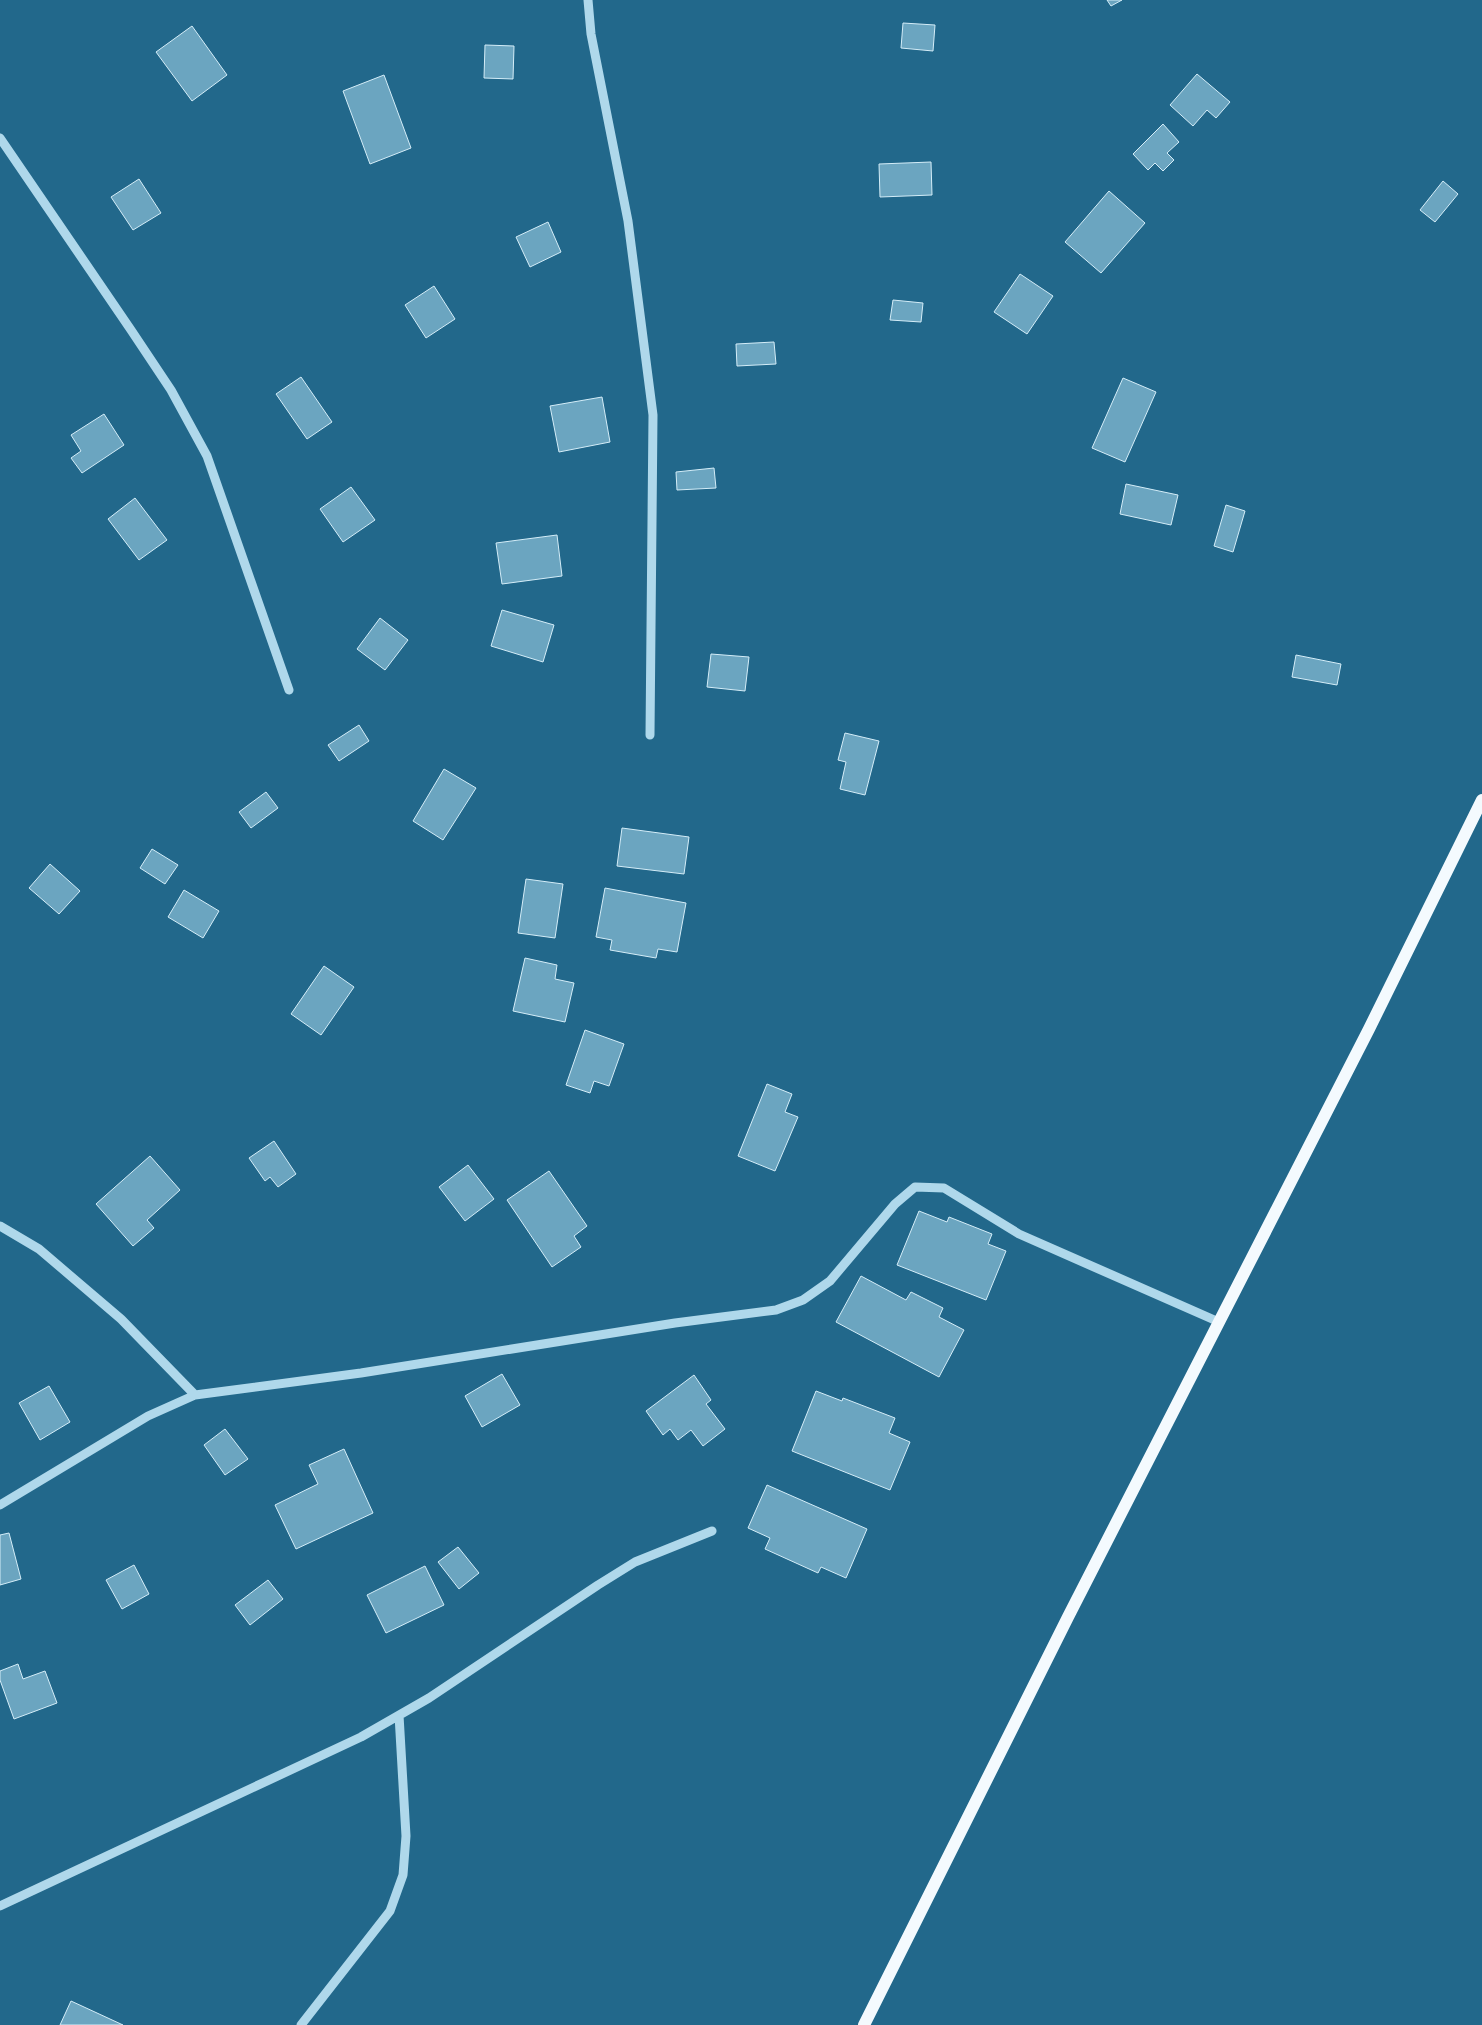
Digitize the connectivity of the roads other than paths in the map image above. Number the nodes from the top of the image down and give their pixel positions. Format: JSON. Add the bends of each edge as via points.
{"nodes":[{"id":1,"x":588,"y":0,"type":"edge"},
{"id":2,"x":0,"y":138,"type":"edge"},
{"id":3,"x":289,"y":690,"type":"dead end"},
{"id":4,"x":650,"y":735,"type":"dead end"},
{"id":5,"x":1482,"y":800,"type":"edge"},
{"id":6,"x":0,"y":1226,"type":"edge"},
{"id":7,"x":1219,"y":1322,"type":"junction"},
{"id":8,"x":195,"y":1395,"type":"junction"},
{"id":9,"x":0,"y":1505,"type":"edge"},
{"id":10,"x":712,"y":1531,"type":"dead end"},
{"id":11,"x":399,"y":1715,"type":"junction"},
{"id":12,"x":0,"y":1906,"type":"edge"},
{"id":13,"x":301,"y":2025,"type":"edge"},
{"id":14,"x":864,"y":2025,"type":"edge"}],
"edges":[{"from":1,"to":4,"type":"street","via":[[591,34],[628,221],[653,415]]},
{"from":2,"to":3,"type":"street","via":[[171,390],[207,456]]},
{"from":5,"to":7,"type":"main road"},
{"from":6,"to":8,"type":"street","via":[[39,1249],[113,1313]]},
{"from":7,"to":8,"type":"street","via":[[1019,1234],[944,1188],[915,1187],[895,1204],[830,1281],[803,1300],[776,1310]]},
{"from":7,"to":14,"type":"main road"},
{"from":8,"to":9,"type":"street","via":[[148,1416]]},
{"from":10,"to":11,"type":"street","via":[[635,1562]]},
{"from":11,"to":12,"type":"street","via":[[361,1736]]},
{"from":11,"to":13,"type":"street","via":[[406,1836],[403,1875],[390,1911]]}]}
